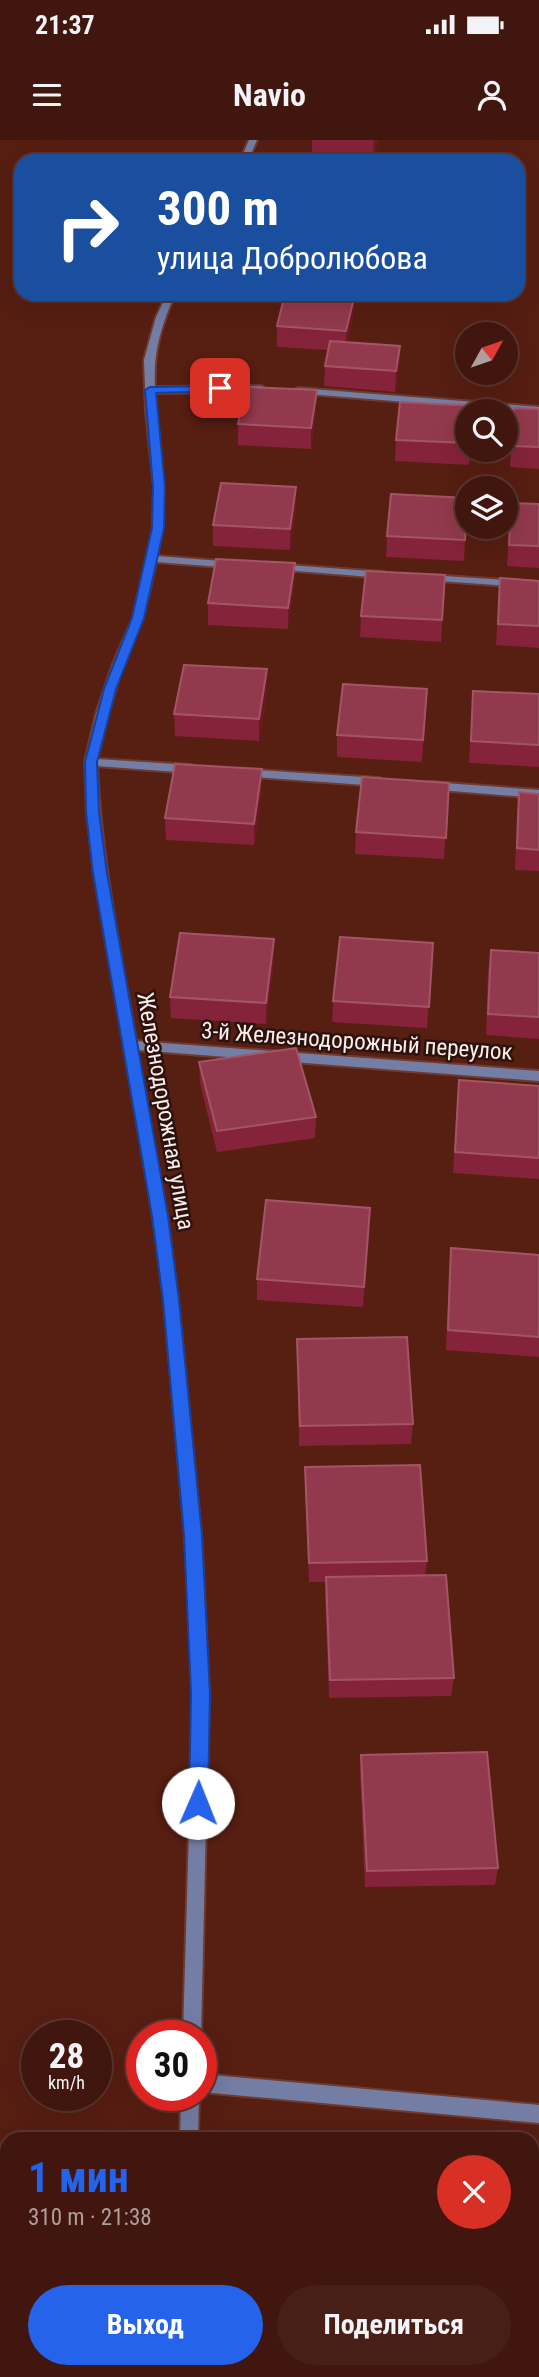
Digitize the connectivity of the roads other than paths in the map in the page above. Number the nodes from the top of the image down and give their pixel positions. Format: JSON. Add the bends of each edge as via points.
{"nodes":[{"id":1,"x":168,"y":301,"type":"edge"},
{"id":2,"x":267,"y":389,"type":"edge"},
{"id":3,"x":150,"y":390,"type":"junction"},
{"id":4,"x":291,"y":390,"type":"edge"},
{"id":5,"x":539,"y":410,"type":"edge"},
{"id":6,"x":153,"y":559,"type":"junction"},
{"id":7,"x":249,"y":566,"type":"edge"},
{"id":8,"x":263,"y":567,"type":"edge"},
{"id":9,"x":401,"y":576,"type":"edge"},
{"id":10,"x":415,"y":577,"type":"edge"},
{"id":11,"x":539,"y":585,"type":"edge"},
{"id":12,"x":91,"y":762,"type":"junction"},
{"id":13,"x":200,"y":769,"type":"edge"},
{"id":14,"x":227,"y":771,"type":"edge"},
{"id":15,"x":390,"y":783,"type":"edge"},
{"id":16,"x":417,"y":785,"type":"edge"},
{"id":17,"x":539,"y":794,"type":"edge"},
{"id":18,"x":130,"y":1045,"type":"junction"},
{"id":19,"x":539,"y":1076,"type":"edge"},
{"id":20,"x":192,"y":2020,"type":"edge"},
{"id":21,"x":217,"y":2084,"type":"edge"},
{"id":22,"x":190,"y":2111,"type":"edge"},
{"id":23,"x":539,"y":2114,"type":"edge"},
{"id":24,"x":189,"y":2132,"type":"edge"}],
"edges":[{"from":1,"to":3,"type":"street","name":"Железнодорожная улица","via":[[149,360]]},
{"from":2,"to":3,"type":"street"},
{"from":3,"to":6,"type":"street","name":"Железнодорожная улица","via":[[159,487]]},
{"from":4,"to":5,"type":"street"},
{"from":6,"to":7,"type":"street"},
{"from":6,"to":12,"type":"street","name":"Железнодорожная улица","via":[[138,618],[102,714]]},
{"from":8,"to":9,"type":"street"},
{"from":10,"to":11,"type":"street"},
{"from":12,"to":13,"type":"street"},
{"from":12,"to":18,"type":"street","name":"Железнодорожная улица","via":[[100,873]]},
{"from":14,"to":15,"type":"street"},
{"from":16,"to":17,"type":"street"},
{"from":18,"to":19,"type":"street","name":"3-й Железнодорожный переулок"},
{"from":18,"to":20,"type":"street","name":"Железнодорожная улица","via":[[171,1300],[193,1535],[201,1694]]},
{"from":21,"to":23,"type":"street"},
{"from":22,"to":24,"type":"street"}]}
